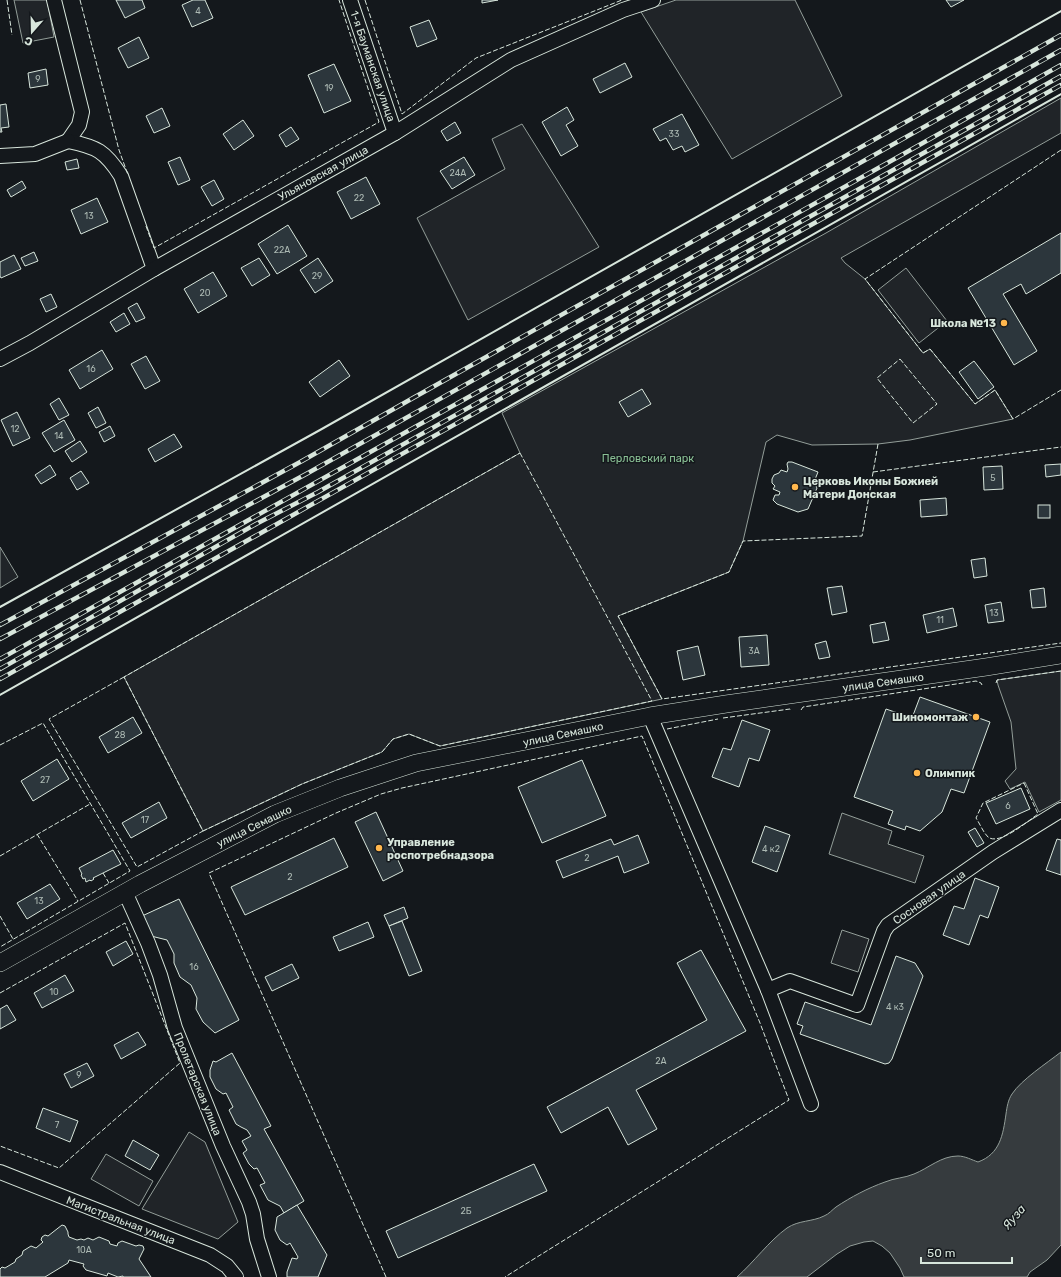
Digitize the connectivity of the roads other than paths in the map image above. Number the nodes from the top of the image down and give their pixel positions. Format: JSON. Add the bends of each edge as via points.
{"nodes":[{"id":1,"x":54,"y":0,"type":"edge"},
{"id":2,"x":350,"y":0,"type":"edge"},
{"id":3,"x":653,"y":0,"type":"edge"},
{"id":4,"x":395,"y":133,"type":"junction"},
{"id":5,"x":68,"y":141,"type":"junction"},
{"id":6,"x":0,"y":156,"type":"edge"},
{"id":7,"x":154,"y":269,"type":"junction"},
{"id":8,"x":0,"y":359,"type":"edge"},
{"id":9,"x":1061,"y":654,"type":"edge"},
{"id":10,"x":650,"y":716,"type":"junction"},
{"id":11,"x":1061,"y":810,"type":"edge"},
{"id":12,"x":125,"y":892,"type":"junction"},
{"id":13,"x":0,"y":963,"type":"edge"},
{"id":14,"x":768,"y":990,"type":"junction"},
{"id":15,"x":811,"y":1104,"type":"dead end"},
{"id":16,"x":0,"y":1172,"type":"edge"},
{"id":17,"x":236,"y":1277,"type":"edge"},
{"id":18,"x":269,"y":1277,"type":"edge"}],
"edges":[{"from":1,"to":5,"type":"street","via":[[82,112],[79,125]]},
{"from":2,"to":4,"type":"street","name":"1-я Бауманская улица"},
{"from":3,"to":4,"type":"street","name":"Ульяновская улица","via":[[623,10],[511,60]]},
{"from":4,"to":7,"type":"street","name":"Ульяновская улица"},
{"from":5,"to":6,"type":"street","via":[[35,154]]},
{"from":5,"to":7,"type":"street","via":[[87,145],[102,152],[113,163],[121,176]]},
{"from":7,"to":8,"type":"street","name":"Ульяновская улица"},
{"from":9,"to":10,"type":"main road","name":"улица Семашко"},
{"from":10,"to":12,"type":"main road","name":"улица Семашко","via":[[416,764],[382,774],[275,814]]},
{"from":10,"to":14,"type":"street"},
{"from":11,"to":14,"type":"street","name":"Сосновая улица","via":[[993,852],[888,925],[857,1004],[790,981]]},
{"from":12,"to":13,"type":"main road","name":"улица Семашко"},
{"from":12,"to":18,"type":"street","name":"Пролетарская улица","via":[[160,975],[175,1028],[249,1202]]},
{"from":14,"to":15,"type":"street"},
{"from":16,"to":17,"type":"street","name":"Магистральная улица","via":[[210,1255],[227,1266]]}]}
